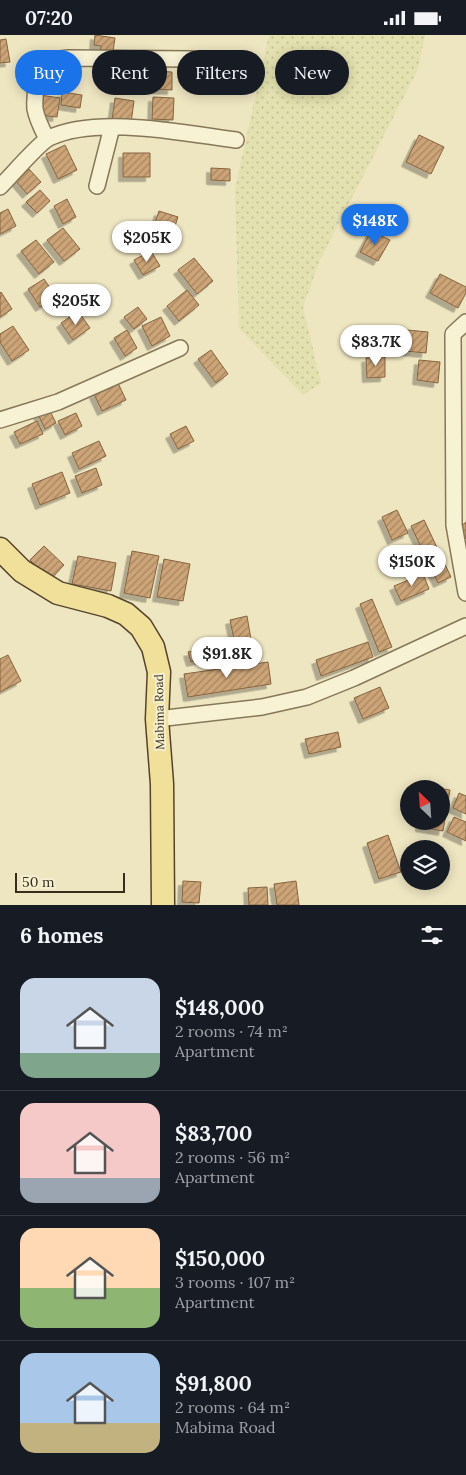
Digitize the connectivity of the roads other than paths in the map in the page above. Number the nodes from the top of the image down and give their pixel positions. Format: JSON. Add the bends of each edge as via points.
{"nodes":[{"id":1,"x":177,"y":59,"type":"edge"},
{"id":2,"x":112,"y":127,"type":"junction"},
{"id":3,"x":47,"y":139,"type":"junction"},
{"id":4,"x":236,"y":140,"type":"dead end"},
{"id":5,"x":97,"y":186,"type":"dead end"},
{"id":6,"x":0,"y":187,"type":"edge"},
{"id":7,"x":466,"y":322,"type":"edge"},
{"id":8,"x":180,"y":348,"type":"dead end"},
{"id":9,"x":0,"y":420,"type":"edge"},
{"id":10,"x":0,"y":549,"type":"edge"},
{"id":11,"x":466,"y":593,"type":"edge"},
{"id":12,"x":466,"y":626,"type":"edge"},
{"id":13,"x":157,"y":719,"type":"junction"},
{"id":14,"x":162,"y":905,"type":"edge"}],
"edges":[{"from":1,"to":3,"type":"street","via":[[69,57],[49,61],[38,76],[35,107]]},
{"from":2,"to":3,"type":"street","via":[[73,130]]},
{"from":2,"to":4,"type":"street"},
{"from":2,"to":5,"type":"street"},
{"from":3,"to":6,"type":"street"},
{"from":7,"to":11,"type":"street","via":[[453,334],[453,363],[454,525]]},
{"from":8,"to":9,"type":"street","via":[[58,402]]},
{"from":10,"to":13,"type":"main road","name":"Mabima Road","via":[[22,571],[58,593],[126,614],[141,627],[153,647],[159,672]]},
{"from":12,"to":13,"type":"street","via":[[307,697],[262,707]]},
{"from":13,"to":14,"type":"main road","name":"Mabima Road","via":[[162,784]]}]}
